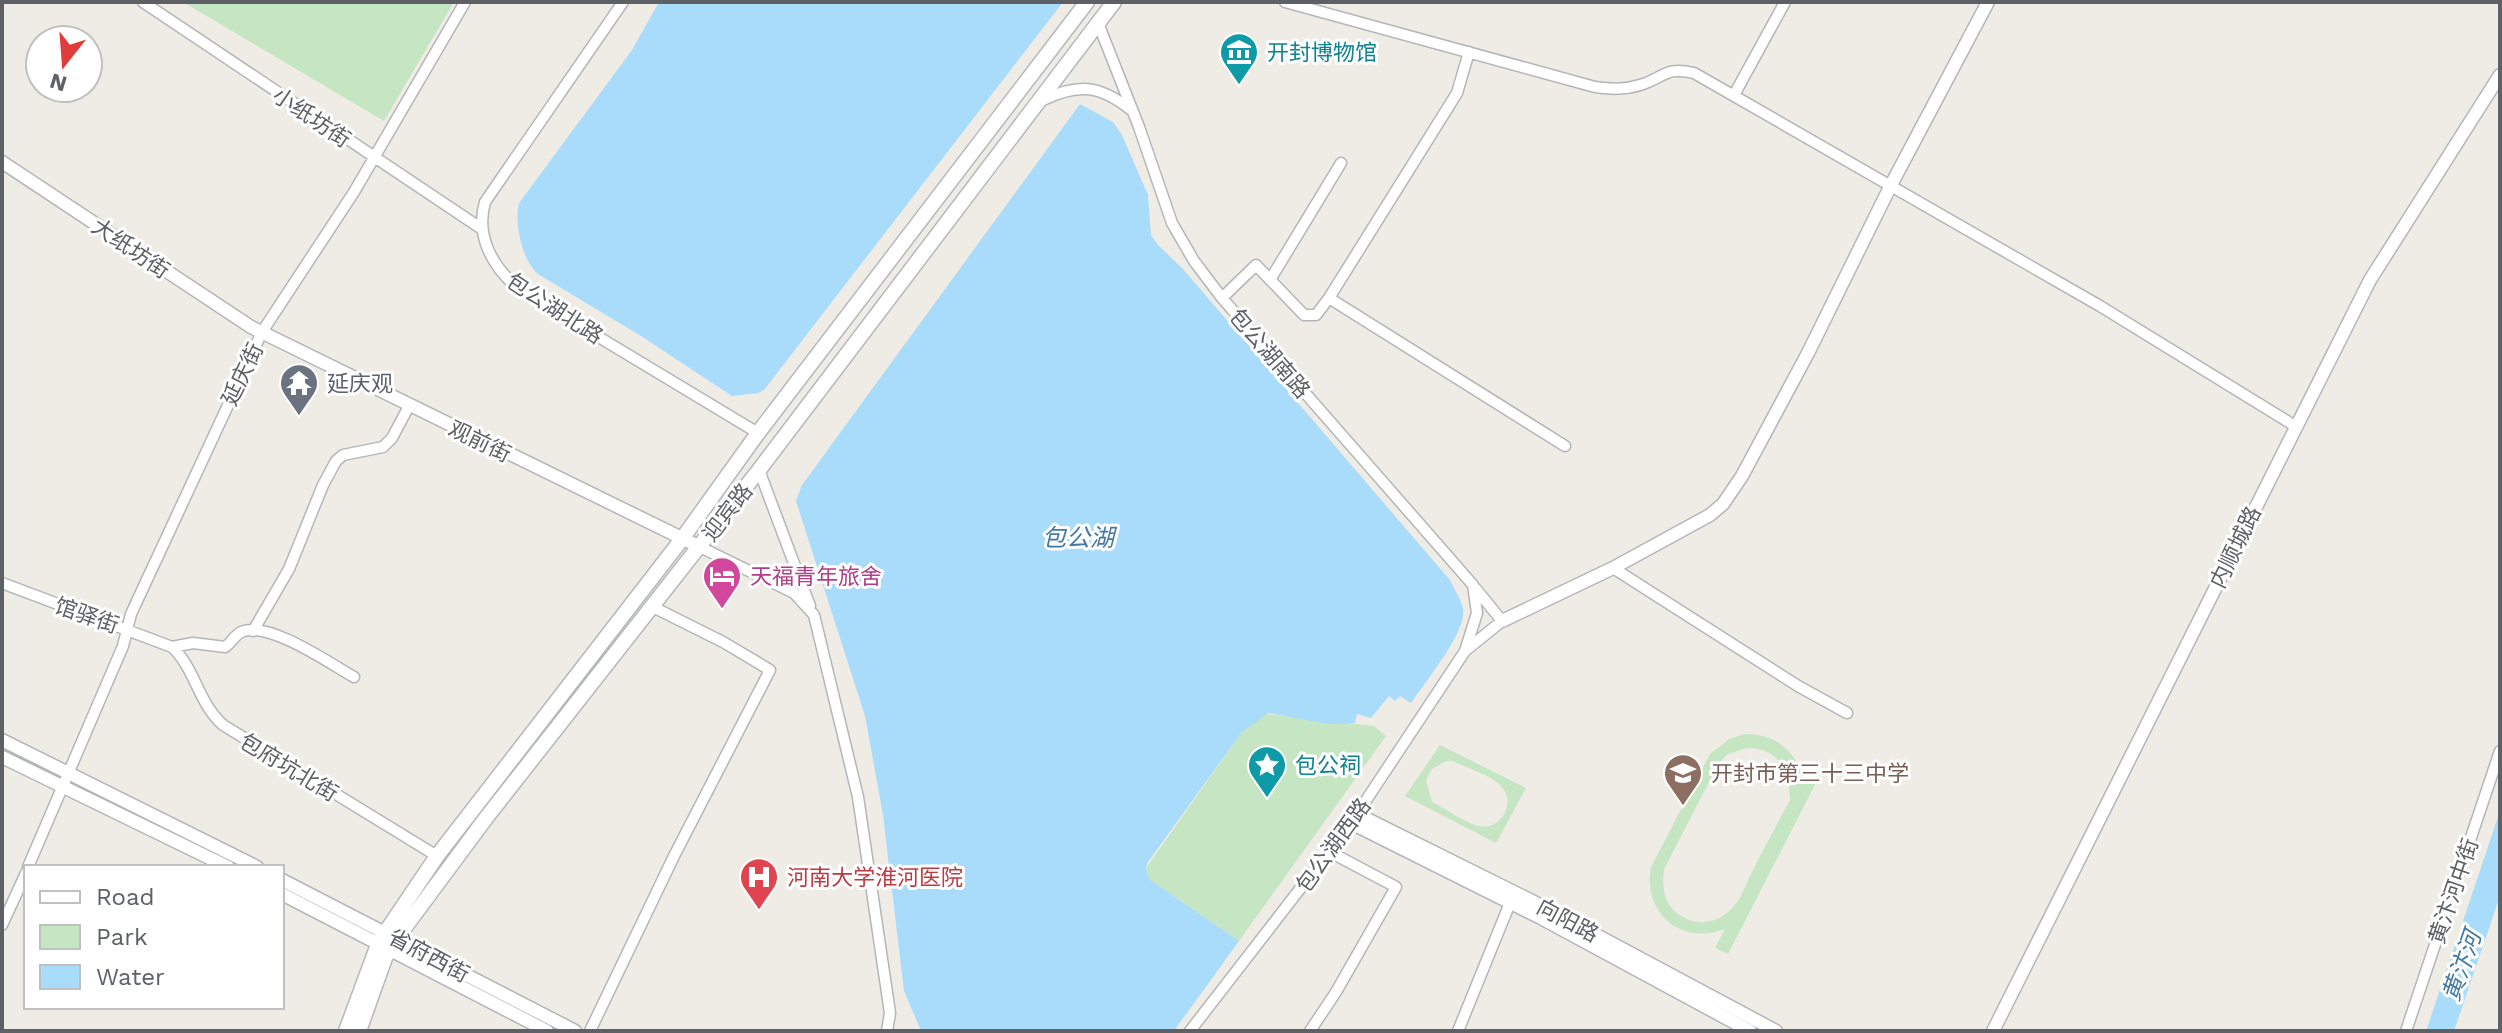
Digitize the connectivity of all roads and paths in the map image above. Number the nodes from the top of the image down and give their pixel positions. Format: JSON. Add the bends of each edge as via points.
{"nodes":[{"id":1,"x":143,"y":2,"type":"edge"},
{"id":2,"x":465,"y":2,"type":"edge"},
{"id":3,"x":623,"y":2,"type":"edge"},
{"id":4,"x":1087,"y":2,"type":"edge"},
{"id":5,"x":1114,"y":2,"type":"edge"},
{"id":6,"x":1285,"y":2,"type":"edge"},
{"id":7,"x":1785,"y":2,"type":"edge"},
{"id":8,"x":1988,"y":2,"type":"edge"},
{"id":9,"x":1098,"y":23,"type":"junction"},
{"id":10,"x":1469,"y":52,"type":"junction"},
{"id":11,"x":2500,"y":75,"type":"edge"},
{"id":12,"x":1734,"y":95,"type":"junction"},
{"id":13,"x":1038,"y":102,"type":"junction"},
{"id":14,"x":1132,"y":111,"type":"junction"},
{"id":15,"x":374,"y":159,"type":"junction"},
{"id":16,"x":2,"y":162,"type":"edge"},
{"id":17,"x":1341,"y":163,"type":"dead end"},
{"id":18,"x":1891,"y":185,"type":"junction"},
{"id":19,"x":482,"y":229,"type":"junction"},
{"id":20,"x":1270,"y":280,"type":"junction"},
{"id":21,"x":1222,"y":298,"type":"junction"},
{"id":22,"x":1329,"y":298,"type":"junction"},
{"id":23,"x":262,"y":332,"type":"junction"},
{"id":24,"x":409,"y":406,"type":"junction"},
{"id":25,"x":2295,"y":426,"type":"junction"},
{"id":26,"x":758,"y":433,"type":"junction"},
{"id":27,"x":1565,"y":446,"type":"dead end"},
{"id":28,"x":759,"y":470,"type":"junction"},
{"id":29,"x":682,"y":539,"type":"junction"},
{"id":30,"x":700,"y":547,"type":"junction"},
{"id":31,"x":1613,"y":568,"type":"junction"},
{"id":32,"x":2,"y":583,"type":"edge"},
{"id":33,"x":1473,"y":585,"type":"junction"},
{"id":34,"x":651,"y":606,"type":"junction"},
{"id":35,"x":814,"y":615,"type":"junction"},
{"id":36,"x":1502,"y":621,"type":"junction"},
{"id":37,"x":127,"y":629,"type":"junction"},
{"id":38,"x":253,"y":631,"type":"junction"},
{"id":39,"x":172,"y":647,"type":"junction"},
{"id":40,"x":1465,"y":651,"type":"junction"},
{"id":41,"x":354,"y":677,"type":"dead end"},
{"id":42,"x":1847,"y":713,"type":"dead end"},
{"id":43,"x":2,"y":740,"type":"edge"},
{"id":44,"x":2500,"y":751,"type":"edge"},
{"id":45,"x":2,"y":757,"type":"edge"},
{"id":46,"x":70,"y":772,"type":"junction"},
{"id":47,"x":64,"y":786,"type":"junction"},
{"id":48,"x":1354,"y":818,"type":"junction"},
{"id":49,"x":1330,"y":852,"type":"junction"},
{"id":50,"x":437,"y":856,"type":"junction"},
{"id":51,"x":29,"y":865,"type":"edge"},
{"id":52,"x":224,"y":865,"type":"edge"},
{"id":53,"x":253,"y":865,"type":"edge"},
{"id":54,"x":24,"y":877,"type":"edge"},
{"id":55,"x":284,"y":881,"type":"edge"},
{"id":56,"x":284,"y":895,"type":"edge"},
{"id":57,"x":1510,"y":903,"type":"junction"},
{"id":58,"x":2,"y":925,"type":"edge"},
{"id":59,"x":387,"y":940,"type":"junction"},
{"id":60,"x":1193,"y":1028,"type":"edge"},
{"id":61,"x":346,"y":1031,"type":"edge"},
{"id":62,"x":359,"y":1031,"type":"edge"},
{"id":63,"x":547,"y":1031,"type":"edge"},
{"id":64,"x":575,"y":1031,"type":"edge"},
{"id":65,"x":590,"y":1031,"type":"edge"},
{"id":66,"x":887,"y":1031,"type":"edge"},
{"id":67,"x":1205,"y":1031,"type":"edge"},
{"id":68,"x":1310,"y":1031,"type":"edge"},
{"id":69,"x":1458,"y":1031,"type":"edge"},
{"id":70,"x":1750,"y":1031,"type":"edge"},
{"id":71,"x":1776,"y":1031,"type":"edge"},
{"id":72,"x":1993,"y":1031,"type":"edge"},
{"id":73,"x":2406,"y":1031,"type":"edge"}],
"edges":[{"from":1,"to":15,"type":"street","name":"小纸坊街"},
{"from":2,"to":15,"type":"street","name":"延庆街"},
{"from":3,"to":19,"type":"street","via":[[485,202]]},
{"from":4,"to":26,"type":"main road","name":"迎宾路"},
{"from":5,"to":9,"type":"main road","name":"迎宾路"},
{"from":6,"to":10,"type":"street"},
{"from":7,"to":12,"type":"street"},
{"from":8,"to":18,"type":"street"},
{"from":9,"to":13,"type":"main road","name":"迎宾路"},
{"from":9,"to":14,"type":"street","name":"包公湖南路"},
{"from":10,"to":12,"type":"street","via":[[1611,89],[1682,70]]},
{"from":10,"to":22,"type":"street","via":[[1457,93]]},
{"from":11,"to":25,"type":"street","name":"内顺城路","via":[[2384,254]]},
{"from":12,"to":18,"type":"street"},
{"from":13,"to":14,"type":"street","via":[[1062,90],[1086,88]]},
{"from":13,"to":28,"type":"main road","name":"迎宾路"},
{"from":14,"to":21,"type":"street","name":"包公湖南路","via":[[1172,223]]},
{"from":15,"to":19,"type":"street","name":"小纸坊街"},
{"from":15,"to":23,"type":"street","name":"延庆街"},
{"from":16,"to":23,"type":"street","name":"大纸坊街"},
{"from":17,"to":20,"type":"street"},
{"from":18,"to":25,"type":"street"},
{"from":18,"to":31,"type":"street","via":[[1808,353],[1723,504]]},
{"from":19,"to":26,"type":"street","name":"包公湖北路","via":[[492,261],[519,289]]},
{"from":20,"to":21,"type":"street","via":[[1256,265]]},
{"from":20,"to":22,"type":"street","via":[[1310,317]]},
{"from":21,"to":33,"type":"street","name":"包公湖南路"},
{"from":22,"to":27,"type":"street"},
{"from":23,"to":24,"type":"street","name":"观前街"},
{"from":23,"to":37,"type":"street","name":"延庆街"},
{"from":24,"to":29,"type":"street","name":"观前街"},
{"from":24,"to":38,"type":"street","via":[[383,447],[336,461],[289,569]]},
{"from":25,"to":72,"type":"street","name":"内顺城路"},
{"from":26,"to":29,"type":"main road","name":"迎宾路"},
{"from":28,"to":30,"type":"main road","name":"迎宾路"},
{"from":28,"to":35,"type":"street"},
{"from":29,"to":30,"type":"street","name":"观前街"},
{"from":29,"to":50,"type":"main road","name":"迎宾路"},
{"from":30,"to":34,"type":"main road","name":"迎宾路"},
{"from":30,"to":35,"type":"street","via":[[794,593]]},
{"from":31,"to":36,"type":"street"},
{"from":31,"to":42,"type":"street"},
{"from":32,"to":37,"type":"street","name":"馆驿街"},
{"from":33,"to":36,"type":"street","name":"包公湖南路"},
{"from":33,"to":40,"type":"street","via":[[1477,613]]},
{"from":34,"to":59,"type":"main road","name":"迎宾路"},
{"from":34,"to":65,"type":"street","via":[[770,670]]},
{"from":35,"to":66,"type":"street","via":[[858,797],[890,1013]]},
{"from":36,"to":40,"type":"street","name":"包公湖西路"},
{"from":37,"to":39,"type":"street","name":"馆驿街"},
{"from":37,"to":46,"type":"street","name":"延庆街"},
{"from":38,"to":39,"type":"street","via":[[239,633],[225,647]]},
{"from":38,"to":41,"type":"street","via":[[279,636]]},
{"from":39,"to":50,"type":"street","name":"包府坑北街","via":[[210,714],[223,725]]},
{"from":40,"to":48,"type":"street","name":"包公湖西路"},
{"from":43,"to":46,"type":"street"},
{"from":44,"to":73,"type":"street","name":"黄汴河中街"},
{"from":45,"to":47,"type":"street"},
{"from":46,"to":47,"type":"street","name":"延庆街"},
{"from":46,"to":53,"type":"street"},
{"from":47,"to":51,"type":"street","name":"延庆街"},
{"from":47,"to":52,"type":"street"},
{"from":48,"to":49,"type":"street","name":"包公湖西路"},
{"from":48,"to":57,"type":"street","name":"向阳路"},
{"from":48,"to":71,"type":"street","name":"向阳路","via":[[1544,907]]},
{"from":49,"to":60,"type":"street","name":"包公湖西路"},
{"from":49,"to":68,"type":"street","via":[[1396,887]]},
{"from":50,"to":59,"type":"main road","name":"迎宾路"},
{"from":54,"to":58,"type":"street"},
{"from":55,"to":59,"type":"street","name":"省府西街"},
{"from":56,"to":59,"type":"street","name":"省府西街"},
{"from":57,"to":69,"type":"street"},
{"from":57,"to":70,"type":"street","name":"向阳路"},
{"from":59,"to":61,"type":"main road","name":"迎宾路"},
{"from":59,"to":62,"type":"main road","name":"迎宾路"},
{"from":59,"to":63,"type":"street","name":"省府西街"},
{"from":59,"to":64,"type":"street","name":"省府西街"},
{"from":60,"to":67,"type":"street"}]}
